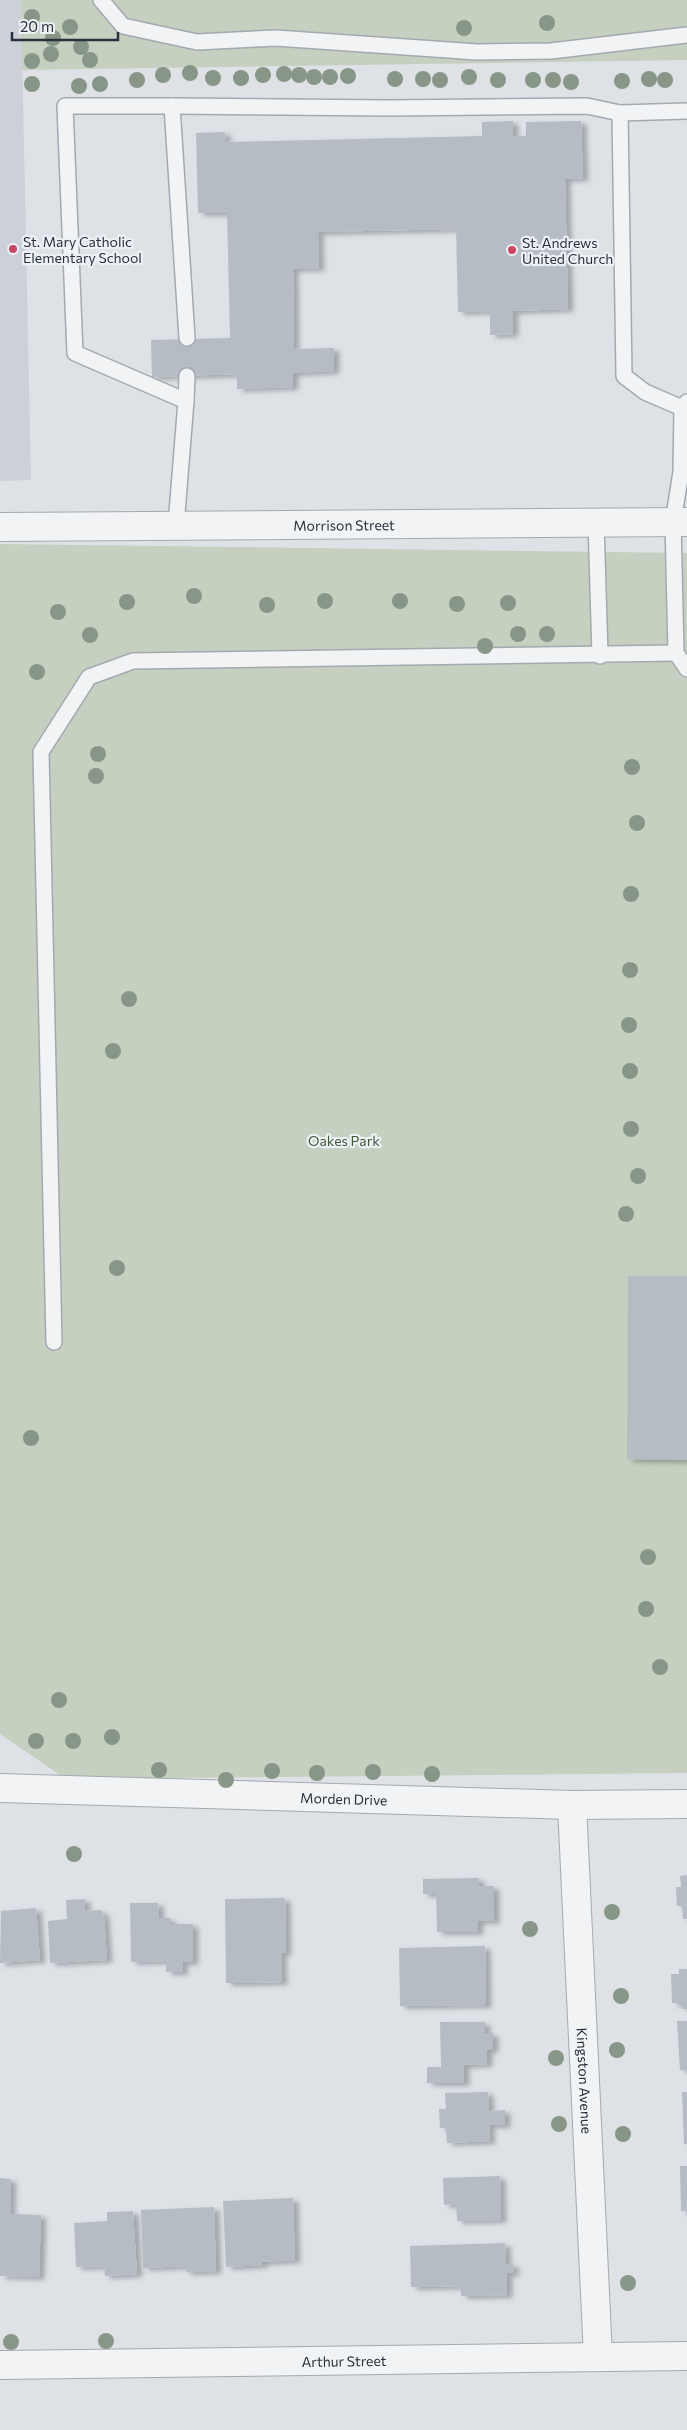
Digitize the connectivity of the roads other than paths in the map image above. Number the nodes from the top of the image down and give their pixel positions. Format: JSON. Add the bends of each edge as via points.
{"nodes":[{"id":1,"x":101,"y":0,"type":"edge"},
{"id":2,"x":687,"y":35,"type":"edge"},
{"id":3,"x":172,"y":106,"type":"junction"},
{"id":4,"x":687,"y":111,"type":"edge"},
{"id":5,"x":620,"y":113,"type":"junction"},
{"id":6,"x":187,"y":338,"type":"dead end"},
{"id":7,"x":187,"y":376,"type":"dead end"},
{"id":8,"x":186,"y":401,"type":"junction"},
{"id":9,"x":684,"y":405,"type":"edge"},
{"id":10,"x":596,"y":522,"type":"junction"},
{"id":11,"x":680,"y":522,"type":"edge"},
{"id":12,"x":176,"y":525,"type":"junction"},
{"id":13,"x":0,"y":527,"type":"edge"},
{"id":14,"x":676,"y":653,"type":"junction"},
{"id":15,"x":600,"y":656,"type":"junction"},
{"id":16,"x":687,"y":669,"type":"edge"},
{"id":17,"x":54,"y":1342,"type":"dead end"},
{"id":18,"x":0,"y":1788,"type":"edge"},
{"id":19,"x":687,"y":1804,"type":"edge"},
{"id":20,"x":572,"y":1805,"type":"junction"},
{"id":21,"x":687,"y":2356,"type":"edge"},
{"id":22,"x":598,"y":2358,"type":"junction"},
{"id":23,"x":0,"y":2365,"type":"edge"}],
"edges":[{"from":1,"to":2,"type":"lane","via":[[123,26],[197,42],[276,38],[486,52],[551,51]]},
{"from":3,"to":5,"type":"lane","via":[[587,106]]},
{"from":3,"to":6,"type":"lane"},
{"from":3,"to":8,"type":"lane","via":[[65,106],[74,353]]},
{"from":4,"to":5,"type":"lane"},
{"from":5,"to":9,"type":"lane","via":[[624,376],[645,392]]},
{"from":7,"to":8,"type":"lane"},
{"from":8,"to":12,"type":"lane"},
{"from":9,"to":11,"type":"lane"},
{"from":10,"to":11,"type":"street","name":"Morrison Street"},
{"from":10,"to":12,"type":"street","name":"Morrison Street"},
{"from":10,"to":15,"type":"lane"},
{"from":11,"to":14,"type":"lane"},
{"from":12,"to":13,"type":"street","name":"Morrison Street"},
{"from":14,"to":15,"type":"lane"},
{"from":14,"to":16,"type":"lane"},
{"from":15,"to":17,"type":"lane","via":[[133,661],[89,677],[41,752]]},
{"from":18,"to":20,"type":"street","name":"Morden Drive"},
{"from":19,"to":20,"type":"street","name":"Morden Drive"},
{"from":20,"to":22,"type":"street","name":"Kingston Avenue"},
{"from":21,"to":22,"type":"street","name":"Arthur Street"},
{"from":22,"to":23,"type":"street","name":"Arthur Street"}]}
